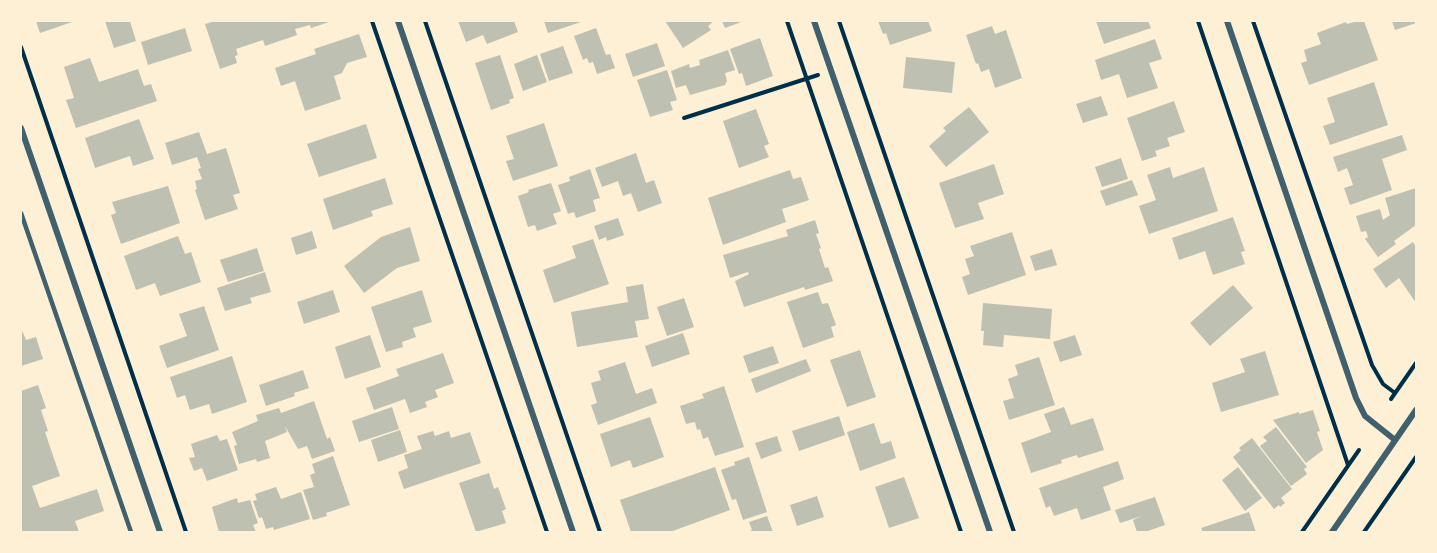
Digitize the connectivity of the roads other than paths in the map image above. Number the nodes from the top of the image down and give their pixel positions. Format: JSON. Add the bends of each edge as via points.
{"nodes":[{"id":1,"x":398,"y":21,"type":"edge"},
{"id":2,"x":814,"y":21,"type":"edge"},
{"id":3,"x":1227,"y":21,"type":"edge"},
{"id":4,"x":21,"y":128,"type":"edge"},
{"id":5,"x":21,"y":213,"type":"edge"},
{"id":6,"x":1416,"y":410,"type":"edge"},
{"id":7,"x":1395,"y":440,"type":"junction"},
{"id":8,"x":131,"y":532,"type":"edge"},
{"id":9,"x":159,"y":532,"type":"edge"},
{"id":10,"x":573,"y":532,"type":"edge"},
{"id":11,"x":990,"y":532,"type":"edge"},
{"id":12,"x":1332,"y":532,"type":"edge"}],
"edges":[{"from":1,"to":10,"type":"street"},
{"from":2,"to":11,"type":"street"},
{"from":3,"to":7,"type":"street","via":[[1356,399],[1365,416]]},
{"from":4,"to":9,"type":"street"},
{"from":5,"to":8,"type":"lane"},
{"from":6,"to":7,"type":"street"},
{"from":7,"to":12,"type":"street"}]}
